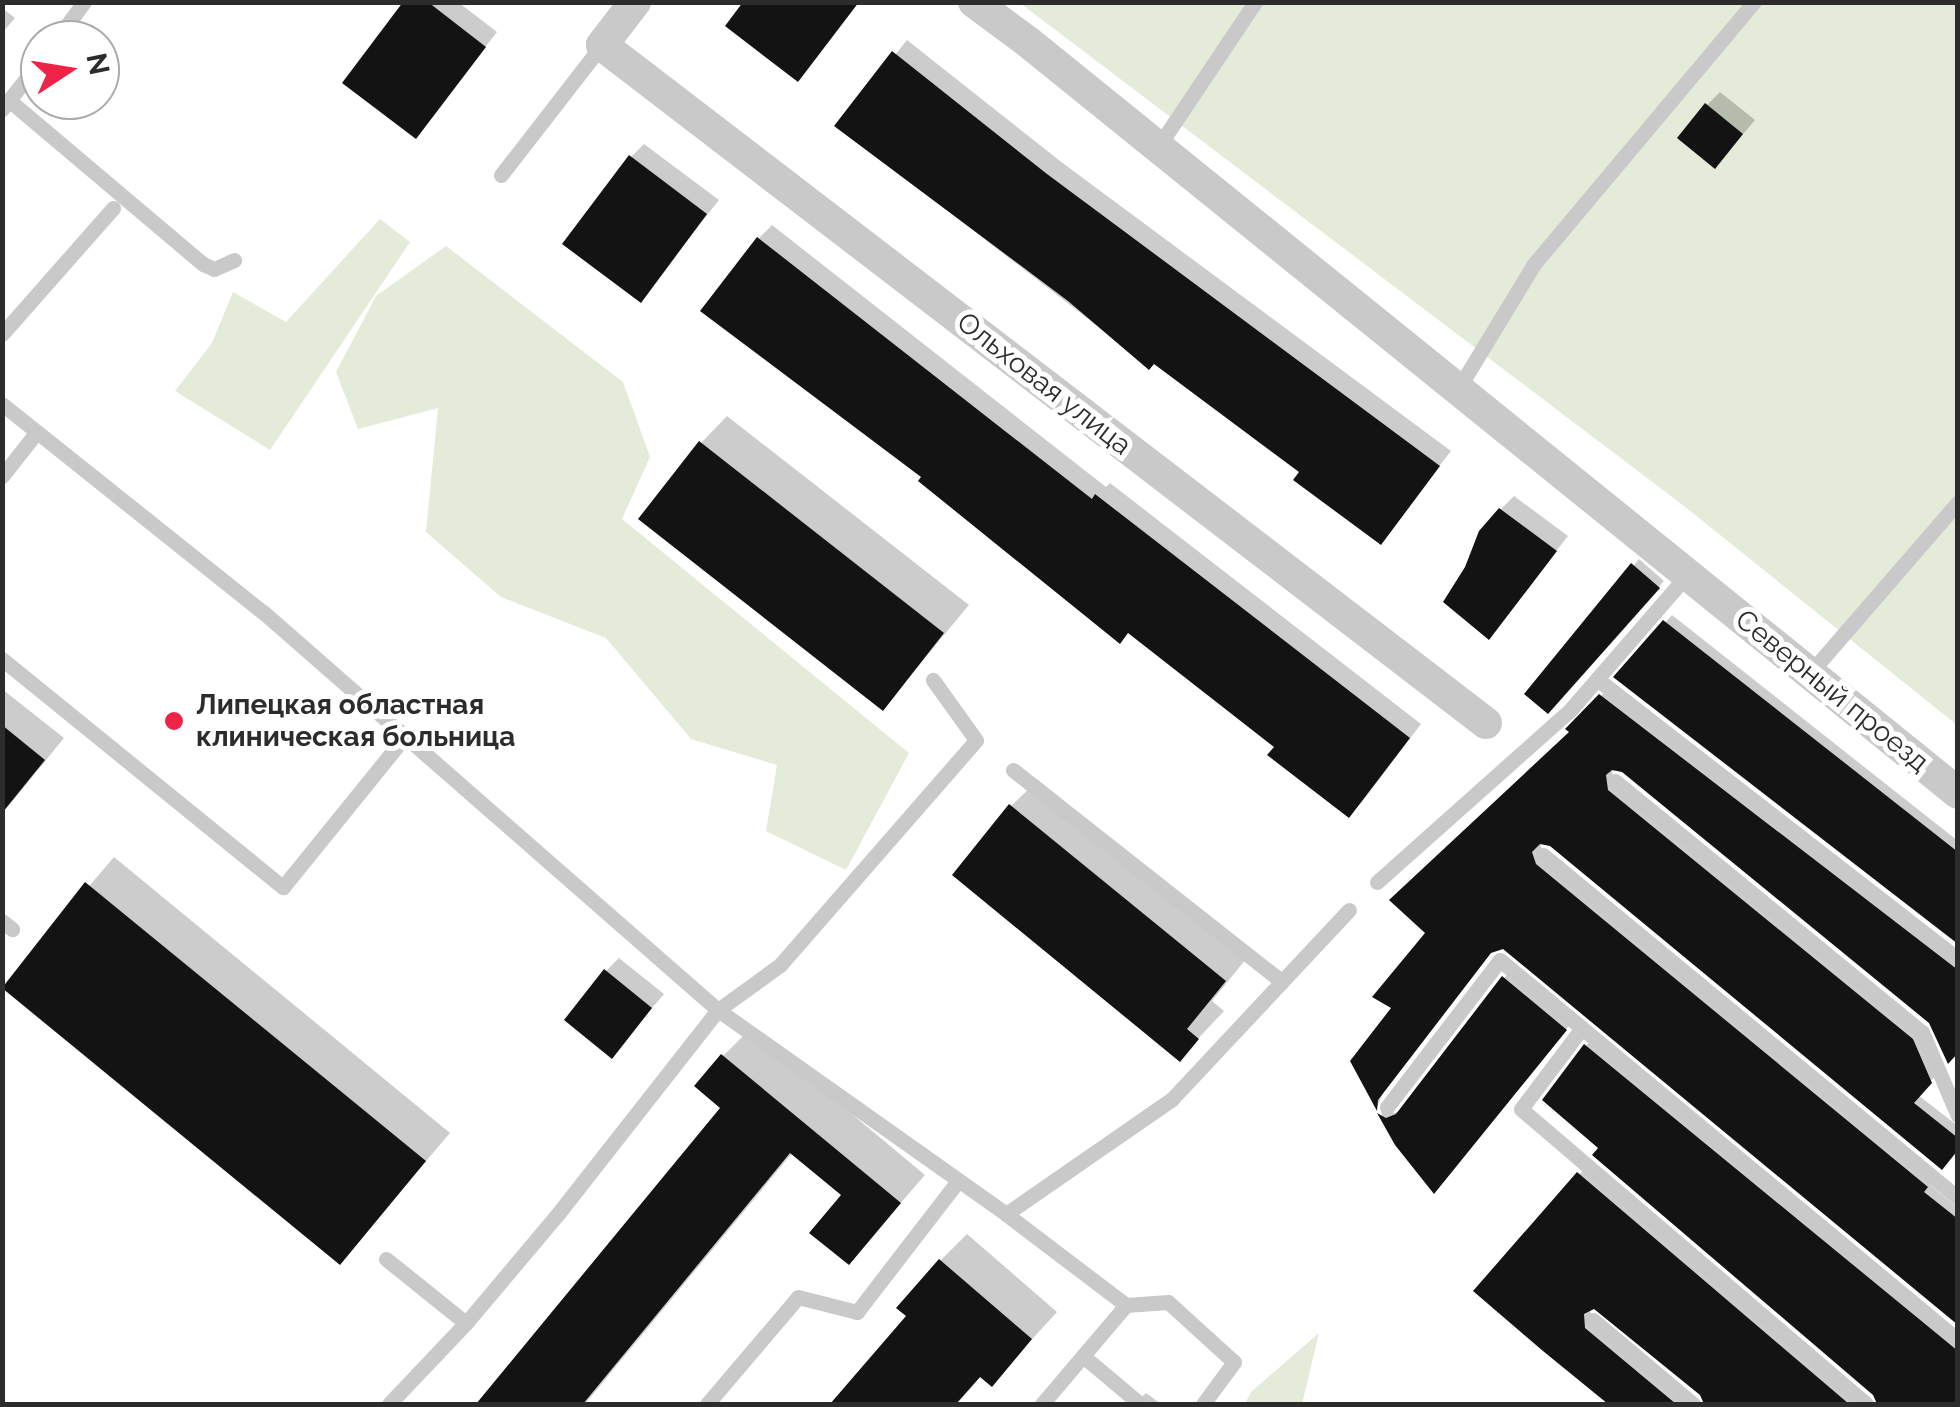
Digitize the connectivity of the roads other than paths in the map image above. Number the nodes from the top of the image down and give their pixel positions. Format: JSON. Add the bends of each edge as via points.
{"nodes":[{"id":1,"x":635,"y":2,"type":"edge"},
{"id":2,"x":974,"y":2,"type":"edge"},
{"id":3,"x":1256,"y":2,"type":"edge"},
{"id":4,"x":1754,"y":2,"type":"edge"},
{"id":5,"x":602,"y":45,"type":"junction"},
{"id":6,"x":6,"y":105,"type":"edge"},
{"id":7,"x":1158,"y":146,"type":"junction"},
{"id":8,"x":501,"y":175,"type":"dead end"},
{"id":9,"x":113,"y":208,"type":"dead end"},
{"id":10,"x":234,"y":260,"type":"dead end"},
{"id":11,"x":2,"y":334,"type":"edge"},
{"id":12,"x":1458,"y":389,"type":"junction"},
{"id":13,"x":2,"y":404,"type":"edge"},
{"id":14,"x":36,"y":433,"type":"junction"},
{"id":15,"x":2,"y":476,"type":"edge"},
{"id":16,"x":1958,"y":502,"type":"edge"},
{"id":17,"x":1697,"y":582,"type":"junction"},
{"id":18,"x":2,"y":659,"type":"edge"},
{"id":19,"x":1810,"y":673,"type":"junction"},
{"id":20,"x":1597,"y":679,"type":"junction"},
{"id":21,"x":933,"y":680,"type":"dead end"},
{"id":22,"x":1486,"y":723,"type":"dead end"},
{"id":23,"x":406,"y":735,"type":"junction"},
{"id":24,"x":1013,"y":770,"type":"dead end"},
{"id":25,"x":1615,"y":780,"type":"dead end"},
{"id":26,"x":1958,"y":793,"type":"edge"},
{"id":27,"x":1543,"y":856,"type":"dead end"},
{"id":28,"x":1377,"y":882,"type":"dead end"},
{"id":29,"x":1348,"y":910,"type":"dead end"},
{"id":30,"x":1958,"y":959,"type":"edge"},
{"id":31,"x":1282,"y":982,"type":"junction"},
{"id":32,"x":718,"y":1010,"type":"junction"},
{"id":33,"x":1582,"y":1028,"type":"junction"},
{"id":34,"x":1388,"y":1107,"type":"dead end"},
{"id":35,"x":1958,"y":1116,"type":"edge"},
{"id":36,"x":957,"y":1182,"type":"junction"},
{"id":37,"x":1958,"y":1198,"type":"edge"},
{"id":38,"x":1006,"y":1214,"type":"junction"},
{"id":39,"x":386,"y":1259,"type":"dead end"},
{"id":40,"x":1126,"y":1305,"type":"junction"},
{"id":41,"x":1593,"y":1320,"type":"dead end"},
{"id":42,"x":466,"y":1323,"type":"junction"},
{"id":43,"x":1958,"y":1340,"type":"edge"},
{"id":44,"x":1083,"y":1356,"type":"junction"},
{"id":45,"x":390,"y":1404,"type":"edge"},
{"id":46,"x":707,"y":1404,"type":"edge"},
{"id":47,"x":1042,"y":1404,"type":"edge"},
{"id":48,"x":1140,"y":1404,"type":"edge"},
{"id":49,"x":1203,"y":1404,"type":"edge"},
{"id":50,"x":1693,"y":1404,"type":"edge"},
{"id":51,"x":1866,"y":1404,"type":"edge"}],
"edges":[{"from":1,"to":5,"type":"street"},
{"from":2,"to":7,"type":"street","name":"Северный проезд"},
{"from":3,"to":7,"type":"lane"},
{"from":4,"to":12,"type":"lane","via":[[1534,264]]},
{"from":5,"to":8,"type":"lane"},
{"from":5,"to":22,"type":"street","name":"Ольховая улица"},
{"from":6,"to":10,"type":"lane","via":[[203,264],[214,268]]},
{"from":7,"to":12,"type":"street","name":"Северный проезд"},
{"from":9,"to":11,"type":"lane"},
{"from":12,"to":17,"type":"street","name":"Северный проезд"},
{"from":13,"to":14,"type":"lane"},
{"from":14,"to":15,"type":"lane"},
{"from":14,"to":23,"type":"lane"},
{"from":16,"to":19,"type":"lane"},
{"from":17,"to":19,"type":"street","name":"Северный проезд"},
{"from":17,"to":20,"type":"lane"},
{"from":18,"to":23,"type":"lane","via":[[283,888]]},
{"from":19,"to":26,"type":"street","name":"Северный проезд"},
{"from":20,"to":28,"type":"lane"},
{"from":20,"to":30,"type":"lane"},
{"from":21,"to":32,"type":"lane","via":[[976,740],[780,965]]},
{"from":23,"to":32,"type":"lane"},
{"from":24,"to":31,"type":"lane"},
{"from":25,"to":35,"type":"lane","via":[[1922,1032]]},
{"from":27,"to":37,"type":"lane"},
{"from":29,"to":31,"type":"lane"},
{"from":31,"to":38,"type":"lane","via":[[1172,1100]]},
{"from":32,"to":36,"type":"lane"},
{"from":32,"to":42,"type":"lane"},
{"from":33,"to":34,"type":"lane","via":[[1500,960]]},
{"from":33,"to":43,"type":"lane"},
{"from":33,"to":51,"type":"lane","via":[[1520,1109]]},
{"from":36,"to":38,"type":"lane"},
{"from":36,"to":46,"type":"lane","via":[[858,1312],[798,1297]]},
{"from":38,"to":40,"type":"lane"},
{"from":39,"to":42,"type":"lane"},
{"from":40,"to":44,"type":"lane"},
{"from":40,"to":49,"type":"lane","via":[[1168,1302],[1234,1362]]},
{"from":41,"to":50,"type":"lane"},
{"from":42,"to":45,"type":"lane"},
{"from":44,"to":47,"type":"lane"},
{"from":44,"to":48,"type":"lane"}]}
